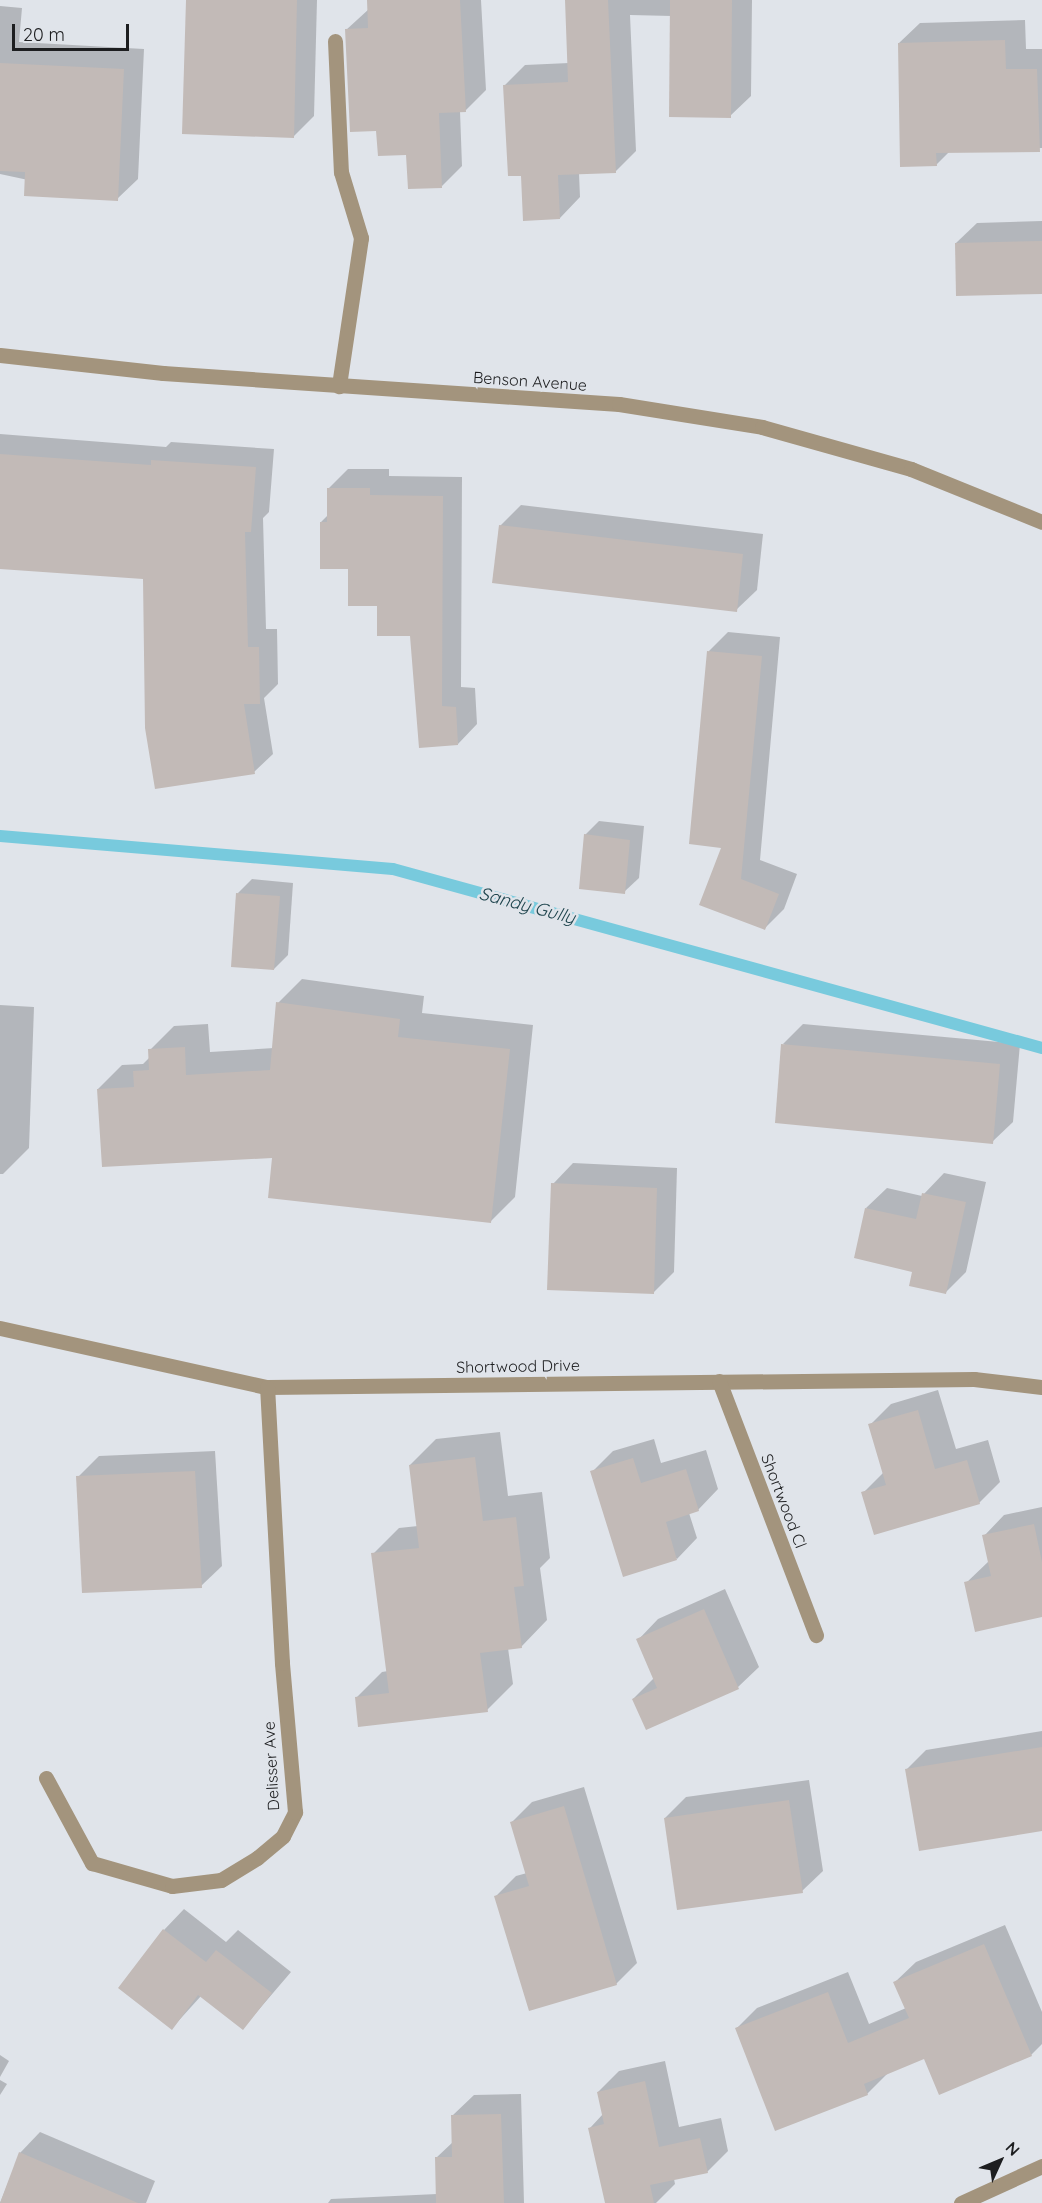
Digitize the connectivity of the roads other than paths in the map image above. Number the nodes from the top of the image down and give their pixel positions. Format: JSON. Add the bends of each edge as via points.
{"nodes":[{"id":1,"x":335,"y":41,"type":"dead end"},
{"id":2,"x":0,"y":355,"type":"edge"},
{"id":3,"x":339,"y":386,"type":"junction"},
{"id":4,"x":1042,"y":522,"type":"edge"},
{"id":5,"x":0,"y":1328,"type":"edge"},
{"id":6,"x":719,"y":1381,"type":"junction"},
{"id":7,"x":1042,"y":1387,"type":"edge"},
{"id":8,"x":267,"y":1388,"type":"junction"},
{"id":9,"x":816,"y":1635,"type":"dead end"},
{"id":10,"x":46,"y":1778,"type":"dead end"},
{"id":11,"x":1042,"y":2166,"type":"edge"},
{"id":12,"x":961,"y":2203,"type":"edge"}],
"edges":[{"from":1,"to":3,"type":"street","via":[[341,172],[361,238]]},
{"from":2,"to":3,"type":"street","name":"Benson Avenue","via":[[163,373]]},
{"from":3,"to":4,"type":"street","name":"Benson Avenue","via":[[619,404],[762,427],[911,469]]},
{"from":5,"to":8,"type":"street","name":"Shortwood Drive"},
{"from":6,"to":7,"type":"street","name":"Shortwood Drive","via":[[974,1379]]},
{"from":6,"to":8,"type":"street","name":"Shortwood Drive"},
{"from":6,"to":9,"type":"street","name":"Shortwood Cl"},
{"from":8,"to":10,"type":"street","name":"Delisser Ave","via":[[282,1663],[295,1812],[283,1836],[221,1880],[172,1886],[92,1863]]},
{"from":11,"to":12,"type":"street"}]}
